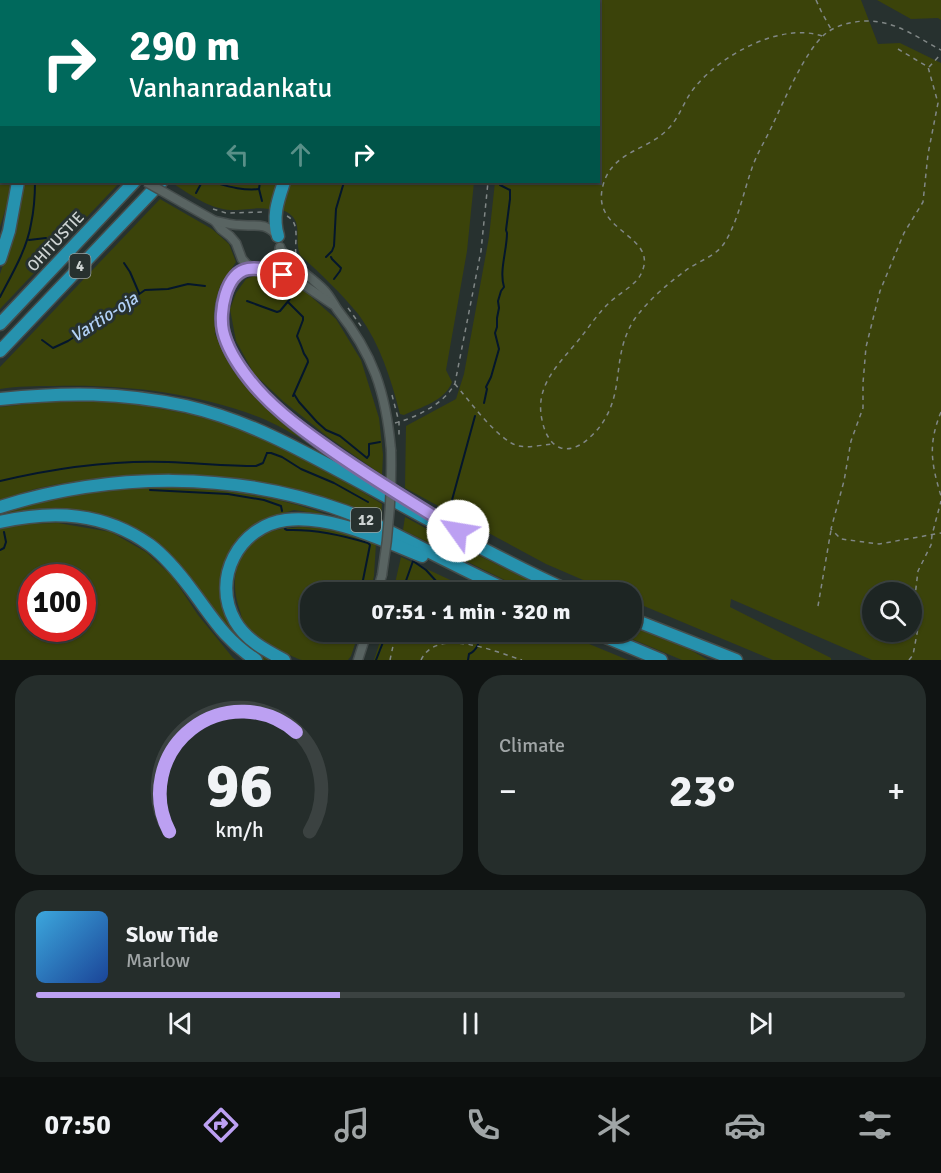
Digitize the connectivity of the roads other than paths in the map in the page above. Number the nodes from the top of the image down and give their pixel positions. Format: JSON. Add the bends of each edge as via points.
{"nodes":[{"id":1,"x":18,"y":183,"type":"edge"},
{"id":2,"x":133,"y":183,"type":"edge"},
{"id":3,"x":148,"y":183,"type":"edge"},
{"id":4,"x":159,"y":183,"type":"edge"},
{"id":5,"x":284,"y":183,"type":"edge"},
{"id":6,"x":215,"y":221,"type":"junction"},
{"id":7,"x":279,"y":242,"type":"junction"},
{"id":8,"x":0,"y":260,"type":"edge"},
{"id":9,"x":250,"y":268,"type":"junction"},
{"id":10,"x":264,"y":269,"type":"junction"},
{"id":11,"x":335,"y":305,"type":"junction"},
{"id":12,"x":0,"y":324,"type":"edge"},
{"id":13,"x":0,"y":351,"type":"edge"},
{"id":14,"x":0,"y":399,"type":"edge"},
{"id":15,"x":0,"y":507,"type":"edge"},
{"id":16,"x":0,"y":522,"type":"edge"},
{"id":17,"x":516,"y":566,"type":"junction"},
{"id":18,"x":380,"y":582,"type":"edge"},
{"id":19,"x":485,"y":582,"type":"edge"},
{"id":20,"x":489,"y":582,"type":"edge"},
{"id":21,"x":550,"y":582,"type":"edge"},
{"id":22,"x":642,"y":623,"type":"edge"},
{"id":23,"x":364,"y":642,"type":"edge"},
{"id":24,"x":618,"y":642,"type":"edge"},
{"id":25,"x":256,"y":660,"type":"edge"},
{"id":26,"x":284,"y":660,"type":"edge"},
{"id":27,"x":358,"y":660,"type":"edge"},
{"id":28,"x":660,"y":660,"type":"edge"},
{"id":29,"x":736,"y":660,"type":"edge"}],
"edges":[{"from":1,"to":8,"type":"highway"},
{"from":2,"to":12,"type":"highway","name":"OHITUSTIE","number":"4"},
{"from":3,"to":6,"type":"street","bridge":true},
{"from":4,"to":13,"type":"highway","number":"4"},
{"from":5,"to":7,"type":"highway","via":[[275,213]]},
{"from":6,"to":7,"type":"street","via":[[264,226]]},
{"from":6,"to":9,"type":"street","via":[[236,243]]},
{"from":7,"to":10,"type":"street","via":[[276,259]]},
{"from":7,"to":11,"type":"street","via":[[285,256]]},
{"from":9,"to":10,"type":"street"},
{"from":9,"to":17,"type":"highway","via":[[238,273],[228,287],[222,308],[226,342],[249,379],[296,424],[348,462]]},
{"from":10,"to":11,"type":"street","via":[[301,283]]},
{"from":11,"to":18,"type":"street","bridge":true,"via":[[373,366],[388,424],[391,502]]},
{"from":14,"to":17,"type":"highway","number":"12","via":[[105,394],[188,407],[228,419],[310,454]]},
{"from":15,"to":20,"type":"highway","number":"12","via":[[57,491],[132,482],[264,489],[371,522]]},
{"from":16,"to":25,"type":"highway","via":[[48,514],[78,516],[133,535],[166,559],[228,638]]},
{"from":17,"to":21,"type":"highway","number":"12"},
{"from":19,"to":26,"type":"highway","via":[[360,531],[299,519],[270,523],[256,530],[236,552],[227,578],[227,599],[242,631]]},
{"from":22,"to":29,"type":"highway"},
{"from":23,"to":27,"type":"street"},
{"from":24,"to":28,"type":"highway"}]}
